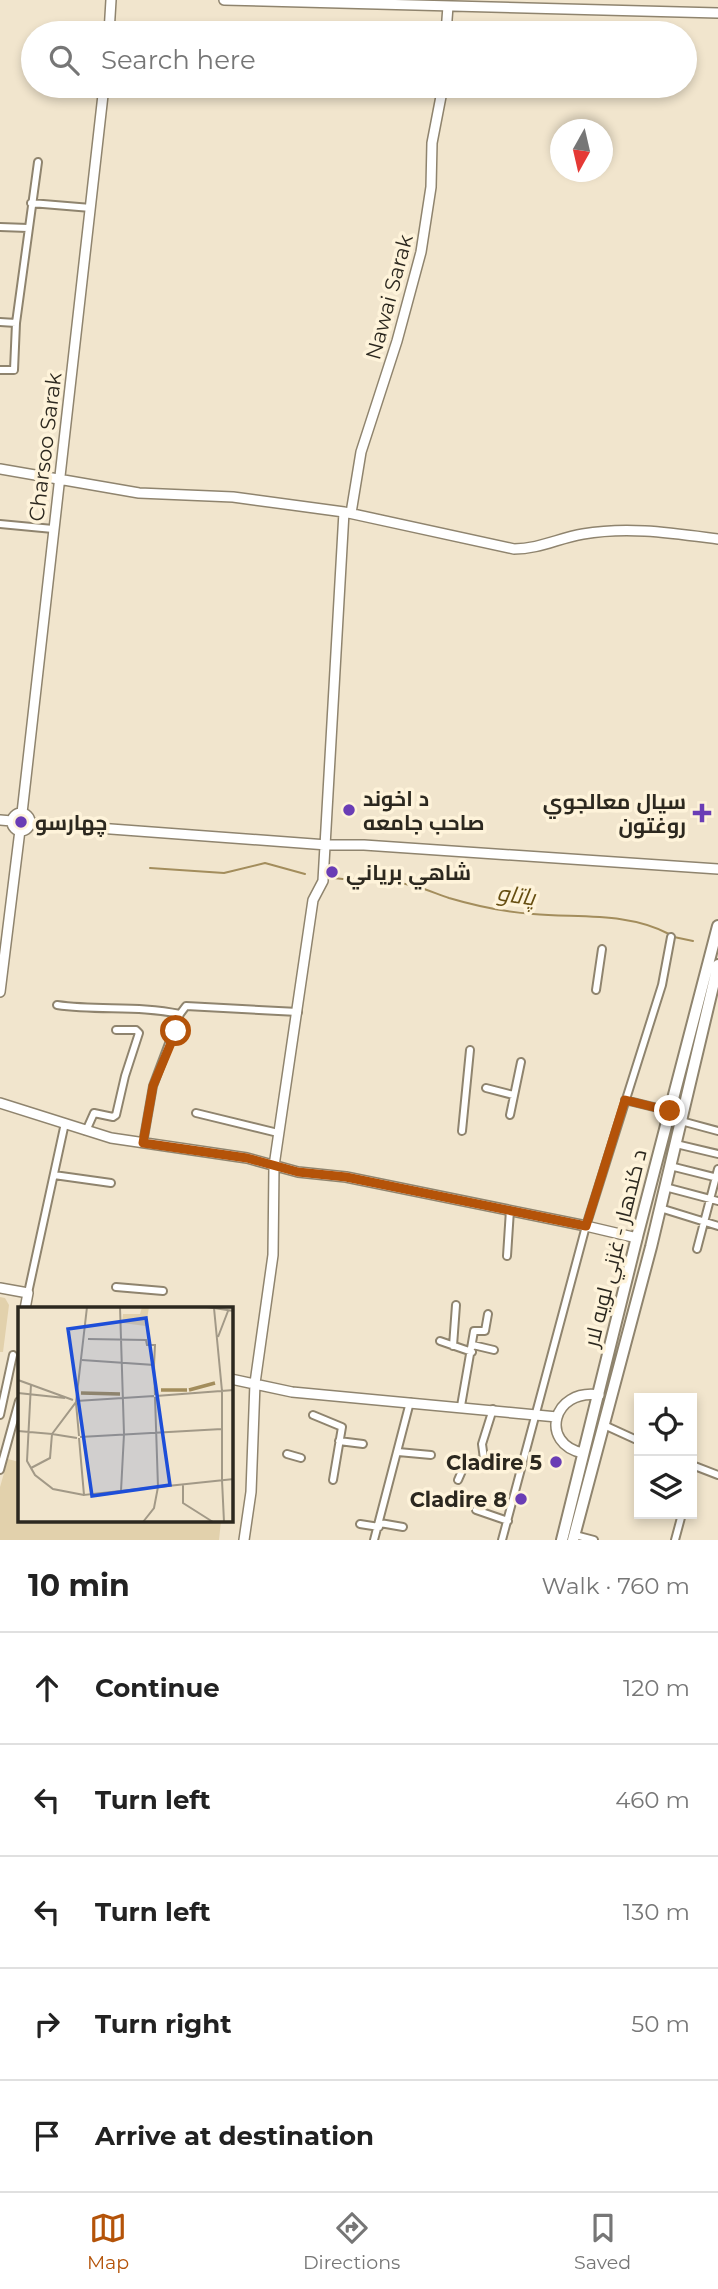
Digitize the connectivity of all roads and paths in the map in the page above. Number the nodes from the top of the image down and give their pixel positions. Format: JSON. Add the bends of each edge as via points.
{"nodes":[{"id":1,"x":111,"y":0,"type":"edge"},
{"id":2,"x":224,"y":0,"type":"edge"},
{"id":3,"x":448,"y":6,"type":"junction"},
{"id":4,"x":718,"y":13,"type":"edge"},
{"id":5,"x":110,"y":21,"type":"edge"},
{"id":6,"x":447,"y":21,"type":"edge"},
{"id":7,"x":103,"y":98,"type":"edge"},
{"id":8,"x":441,"y":98,"type":"edge"},
{"id":9,"x":38,"y":162,"type":"dead end"},
{"id":10,"x":31,"y":203,"type":"junction"},
{"id":11,"x":91,"y":208,"type":"junction"},
{"id":12,"x":0,"y":227,"type":"edge"},
{"id":13,"x":28,"y":228,"type":"junction"},
{"id":14,"x":0,"y":322,"type":"edge"},
{"id":15,"x":16,"y":323,"type":"junction"},
{"id":16,"x":0,"y":370,"type":"edge"},
{"id":17,"x":0,"y":469,"type":"edge"},
{"id":18,"x":59,"y":478,"type":"junction"},
{"id":19,"x":347,"y":513,"type":"junction"},
{"id":20,"x":0,"y":524,"type":"edge"},
{"id":21,"x":53,"y":529,"type":"junction"},
{"id":22,"x":718,"y":539,"type":"edge"},
{"id":23,"x":22,"y":813,"type":"junction"},
{"id":24,"x":0,"y":820,"type":"edge"},
{"id":25,"x":12,"y":821,"type":"junction"},
{"id":26,"x":30,"y":823,"type":"junction"},
{"id":27,"x":20,"y":830,"type":"junction"},
{"id":28,"x":327,"y":845,"type":"junction"},
{"id":29,"x":718,"y":869,"type":"edge"},
{"id":30,"x":718,"y":926,"type":"edge"},
{"id":31,"x":671,"y":937,"type":"dead end"},
{"id":32,"x":602,"y":948,"type":"dead end"},
{"id":33,"x":718,"y":965,"type":"edge"},
{"id":34,"x":596,"y":990,"type":"dead end"},
{"id":35,"x":0,"y":992,"type":"edge"},
{"id":36,"x":57,"y":1005,"type":"dead end"},
{"id":37,"x":298,"y":1012,"type":"junction"},
{"id":38,"x":180,"y":1014,"type":"junction"},
{"id":39,"x":116,"y":1030,"type":"dead end"},
{"id":40,"x":470,"y":1050,"type":"dead end"},
{"id":41,"x":521,"y":1062,"type":"dead end"},
{"id":42,"x":486,"y":1088,"type":"dead end"},
{"id":43,"x":513,"y":1095,"type":"junction"},
{"id":44,"x":625,"y":1100,"type":"junction"},
{"id":45,"x":0,"y":1103,"type":"edge"},
{"id":46,"x":670,"y":1111,"type":"junction"},
{"id":47,"x":196,"y":1113,"type":"dead end"},
{"id":48,"x":510,"y":1115,"type":"dead end"},
{"id":49,"x":681,"y":1121,"type":"junction"},
{"id":50,"x":65,"y":1123,"type":"junction"},
{"id":51,"x":86,"y":1131,"type":"junction"},
{"id":52,"x":463,"y":1131,"type":"dead end"},
{"id":53,"x":718,"y":1131,"type":"edge"},
{"id":54,"x":278,"y":1133,"type":"junction"},
{"id":55,"x":143,"y":1143,"type":"junction"},
{"id":56,"x":676,"y":1144,"type":"junction"},
{"id":57,"x":718,"y":1154,"type":"edge"},
{"id":58,"x":274,"y":1166,"type":"junction"},
{"id":59,"x":670,"y":1166,"type":"junction"},
{"id":60,"x":718,"y":1169,"type":"edge"},
{"id":61,"x":54,"y":1175,"type":"junction"},
{"id":62,"x":717,"y":1177,"type":"edge"},
{"id":63,"x":110,"y":1183,"type":"dead end"},
{"id":64,"x":665,"y":1187,"type":"junction"},
{"id":65,"x":714,"y":1200,"type":"edge"},
{"id":66,"x":660,"y":1208,"type":"junction"},
{"id":67,"x":510,"y":1210,"type":"junction"},
{"id":68,"x":705,"y":1222,"type":"junction"},
{"id":69,"x":586,"y":1226,"type":"junction"},
{"id":70,"x":718,"y":1226,"type":"edge"},
{"id":71,"x":637,"y":1238,"type":"junction"},
{"id":72,"x":697,"y":1250,"type":"dead end"},
{"id":73,"x":507,"y":1256,"type":"dead end"},
{"id":74,"x":116,"y":1287,"type":"dead end"},
{"id":75,"x":0,"y":1288,"type":"edge"},
{"id":76,"x":163,"y":1291,"type":"dead end"},
{"id":77,"x":28,"y":1293,"type":"junction"},
{"id":78,"x":456,"y":1305,"type":"dead end"},
{"id":79,"x":25,"y":1307,"type":"edge"},
{"id":80,"x":488,"y":1314,"type":"dead end"},
{"id":81,"x":440,"y":1342,"type":"dead end"},
{"id":82,"x":453,"y":1346,"type":"junction"},
{"id":83,"x":472,"y":1349,"type":"junction"},
{"id":84,"x":494,"y":1350,"type":"dead end"},
{"id":85,"x":13,"y":1355,"type":"dead end"},
{"id":86,"x":233,"y":1379,"type":"edge"},
{"id":87,"x":255,"y":1383,"type":"junction"},
{"id":88,"x":599,"y":1395,"type":"junction"},
{"id":89,"x":410,"y":1402,"type":"junction"},
{"id":90,"x":18,"y":1405,"type":"edge"},
{"id":91,"x":461,"y":1406,"type":"junction"},
{"id":92,"x":493,"y":1409,"type":"junction"},
{"id":93,"x":536,"y":1413,"type":"junction"},
{"id":94,"x":0,"y":1415,"type":"edge"},
{"id":95,"x":313,"y":1415,"type":"dead end"},
{"id":96,"x":557,"y":1417,"type":"junction"},
{"id":97,"x":604,"y":1425,"type":"junction"},
{"id":98,"x":634,"y":1439,"type":"edge"},
{"id":99,"x":339,"y":1441,"type":"junction"},
{"id":100,"x":363,"y":1444,"type":"dead end"},
{"id":101,"x":398,"y":1452,"type":"junction"},
{"id":102,"x":583,"y":1453,"type":"junction"},
{"id":103,"x":287,"y":1454,"type":"dead end"},
{"id":104,"x":431,"y":1455,"type":"dead end"},
{"id":105,"x":301,"y":1458,"type":"dead end"},
{"id":106,"x":697,"y":1467,"type":"edge"},
{"id":107,"x":0,"y":1471,"type":"edge"},
{"id":108,"x":718,"y":1475,"type":"edge"},
{"id":109,"x":333,"y":1479,"type":"dead end"},
{"id":110,"x":458,"y":1480,"type":"dead end"},
{"id":111,"x":477,"y":1510,"type":"dead end"},
{"id":112,"x":681,"y":1519,"type":"edge"},
{"id":113,"x":508,"y":1521,"type":"junction"},
{"id":114,"x":360,"y":1524,"type":"dead end"},
{"id":115,"x":379,"y":1525,"type":"junction"},
{"id":116,"x":403,"y":1527,"type":"dead end"},
{"id":117,"x":574,"y":1537,"type":"edge"},
{"id":118,"x":244,"y":1540,"type":"edge"},
{"id":119,"x":374,"y":1540,"type":"edge"},
{"id":120,"x":502,"y":1540,"type":"edge"},
{"id":121,"x":562,"y":1540,"type":"edge"},
{"id":122,"x":594,"y":1540,"type":"edge"},
{"id":123,"x":675,"y":1540,"type":"edge"}],
"edges":[{"from":1,"to":5,"type":"street"},
{"from":2,"to":3,"type":"street"},
{"from":3,"to":4,"type":"street"},
{"from":3,"to":6,"type":"street"},
{"from":7,"to":11,"type":"street","name":"Charsoo Sarak"},
{"from":8,"to":19,"type":"street","name":"Nawai Sarak","via":[[421,252]]},
{"from":9,"to":10,"type":"street"},
{"from":10,"to":11,"type":"street"},
{"from":10,"to":13,"type":"street"},
{"from":11,"to":18,"type":"street","name":"Charsoo Sarak"},
{"from":12,"to":13,"type":"street"},
{"from":13,"to":15,"type":"street"},
{"from":14,"to":15,"type":"street"},
{"from":15,"to":16,"type":"street","via":[[14,370]]},
{"from":17,"to":18,"type":"street"},
{"from":18,"to":19,"type":"street","via":[[139,493],[233,497]]},
{"from":18,"to":21,"type":"street","name":"Charsoo Sarak"},
{"from":19,"to":22,"type":"street","via":[[514,549],[531,549],[582,534],[636,529]]},
{"from":19,"to":28,"type":"street","name":"Nawai Sarak"},
{"from":20,"to":21,"type":"street"},
{"from":21,"to":23,"type":"street","name":"Charsoo Sarak"},
{"from":23,"to":25,"type":"street"},
{"from":23,"to":26,"type":"street"},
{"from":24,"to":25,"type":"street"},
{"from":25,"to":27,"type":"street"},
{"from":26,"to":27,"type":"street"},
{"from":26,"to":28,"type":"street"},
{"from":27,"to":35,"type":"street"},
{"from":28,"to":29,"type":"street"},
{"from":28,"to":37,"type":"street","name":"Nawai Sarak","via":[[323,881],[313,900]]},
{"from":30,"to":46,"type":"highway","name":"د کندهار - غزني لويه لار"},
{"from":31,"to":44,"type":"street","via":[[662,985]]},
{"from":32,"to":34,"type":"street"},
{"from":33,"to":49,"type":"highway","name":"د کندهار - غزني لويه لار"},
{"from":36,"to":38,"type":"street","via":[[143,1007]]},
{"from":37,"to":38,"type":"street","via":[[186,1006]]},
{"from":37,"to":54,"type":"street","name":"Nawai Sarak"},
{"from":38,"to":55,"type":"street","via":[[153,1086]]},
{"from":39,"to":51,"type":"street","via":[[139,1033],[116,1115],[94,1113]]},
{"from":40,"to":52,"type":"street"},
{"from":41,"to":43,"type":"street"},
{"from":42,"to":43,"type":"street"},
{"from":43,"to":48,"type":"street"},
{"from":44,"to":46,"type":"street"},
{"from":44,"to":69,"type":"street"},
{"from":45,"to":50,"type":"street"},
{"from":46,"to":71,"type":"highway","name":"د کندهار - غزني لويه لار"},
{"from":47,"to":54,"type":"street"},
{"from":49,"to":53,"type":"street"},
{"from":49,"to":56,"type":"highway","name":"د کندهار - غزني لويه لار"},
{"from":50,"to":51,"type":"street"},
{"from":50,"to":61,"type":"street"},
{"from":51,"to":55,"type":"street"},
{"from":54,"to":58,"type":"street","name":"Nawai Sarak"},
{"from":55,"to":58,"type":"street"},
{"from":56,"to":57,"type":"street"},
{"from":56,"to":59,"type":"highway","name":"د کندهار - غزني لويه لار"},
{"from":58,"to":67,"type":"street"},
{"from":58,"to":87,"type":"street","name":"Nawai Sarak","via":[[273,1255]]},
{"from":59,"to":62,"type":"street"},
{"from":59,"to":64,"type":"highway","name":"د کندهار - غزني لويه لار"},
{"from":60,"to":62,"type":"street"},
{"from":61,"to":63,"type":"street"},
{"from":61,"to":77,"type":"street"},
{"from":62,"to":65,"type":"street"},
{"from":64,"to":65,"type":"street"},
{"from":64,"to":66,"type":"highway","name":"د کندهار - غزني لويه لار"},
{"from":65,"to":68,"type":"street"},
{"from":66,"to":68,"type":"street"},
{"from":66,"to":97,"type":"highway","name":"د کندهار - غزني لويه لار"},
{"from":67,"to":69,"type":"street"},
{"from":67,"to":73,"type":"street"},
{"from":68,"to":70,"type":"street"},
{"from":68,"to":72,"type":"street"},
{"from":69,"to":71,"type":"street"},
{"from":69,"to":93,"type":"street"},
{"from":71,"to":88,"type":"highway","name":"د کندهار - غزني لويه لار"},
{"from":74,"to":76,"type":"street"},
{"from":75,"to":77,"type":"street"},
{"from":77,"to":79,"type":"street"},
{"from":78,"to":82,"type":"street"},
{"from":80,"to":83,"type":"street","via":[[485,1331],[474,1331]]},
{"from":81,"to":82,"type":"street"},
{"from":82,"to":83,"type":"street"},
{"from":83,"to":84,"type":"street"},
{"from":83,"to":91,"type":"street"},
{"from":85,"to":94,"type":"street"},
{"from":86,"to":87,"type":"street"},
{"from":87,"to":89,"type":"street","via":[[292,1392]]},
{"from":87,"to":118,"type":"street","name":"Nawai Sarak","via":[[251,1492]]},
{"from":88,"to":96,"type":"street","via":[[573,1397]]},
{"from":88,"to":102,"type":"highway","name":"د کندهار - غزني لويه لار"},
{"from":89,"to":91,"type":"street"},
{"from":89,"to":101,"type":"street"},
{"from":90,"to":107,"type":"street"},
{"from":91,"to":92,"type":"street"},
{"from":92,"to":93,"type":"street"},
{"from":92,"to":110,"type":"street","via":[[482,1444],[484,1459],[465,1464]]},
{"from":93,"to":96,"type":"street"},
{"from":93,"to":113,"type":"street"},
{"from":95,"to":99,"type":"street","via":[[341,1425]]},
{"from":96,"to":102,"type":"street","via":[[556,1427],[565,1445]]},
{"from":97,"to":98,"type":"street"},
{"from":97,"to":117,"type":"highway","name":"د کندهار - غزني لويه لار"},
{"from":99,"to":100,"type":"street"},
{"from":99,"to":109,"type":"street"},
{"from":101,"to":104,"type":"street"},
{"from":101,"to":115,"type":"street"},
{"from":102,"to":121,"type":"highway","name":"د کندهار - غزني لويه لار"},
{"from":103,"to":105,"type":"street"},
{"from":106,"to":108,"type":"street"},
{"from":111,"to":113,"type":"street"},
{"from":112,"to":123,"type":"street"},
{"from":113,"to":120,"type":"street"},
{"from":114,"to":115,"type":"street"},
{"from":115,"to":116,"type":"street"},
{"from":115,"to":119,"type":"street"},
{"from":117,"to":122,"type":"street"}]}
